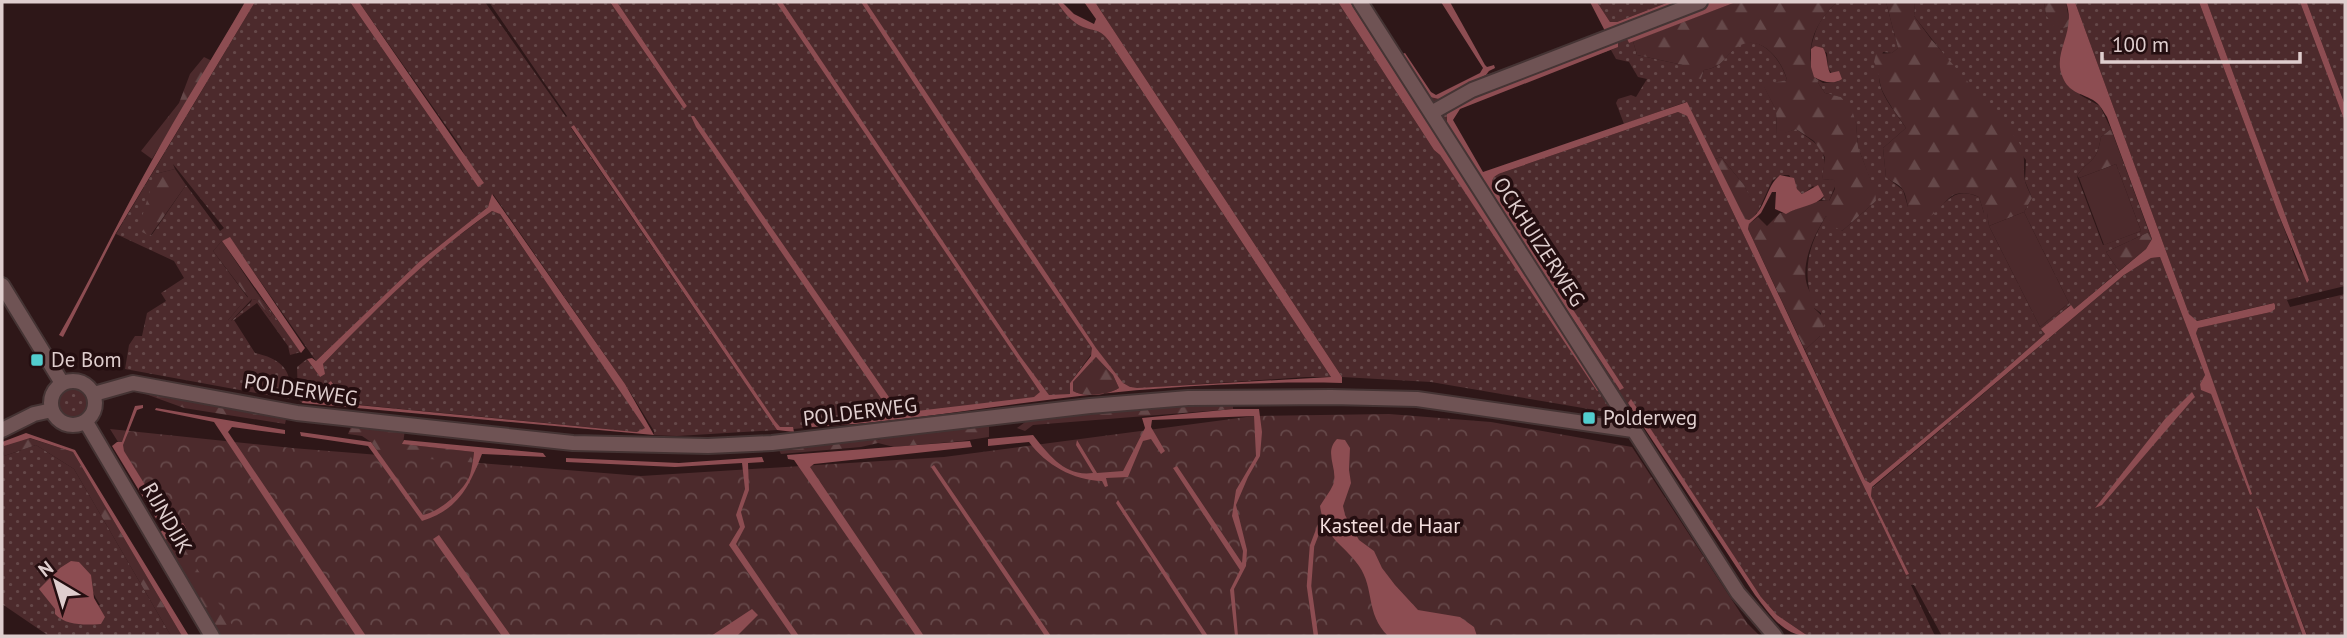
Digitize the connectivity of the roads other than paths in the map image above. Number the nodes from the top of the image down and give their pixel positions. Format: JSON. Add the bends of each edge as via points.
{"nodes":[{"id":1,"x":1360,"y":2,"type":"edge"},
{"id":2,"x":1700,"y":2,"type":"edge"},
{"id":3,"x":1431,"y":113,"type":"junction"},
{"id":4,"x":2,"y":285,"type":"edge"},
{"id":5,"x":62,"y":383,"type":"junction"},
{"id":6,"x":94,"y":394,"type":"junction"},
{"id":7,"x":52,"y":410,"type":"junction"},
{"id":8,"x":86,"y":422,"type":"junction"},
{"id":9,"x":2,"y":429,"type":"edge"},
{"id":10,"x":1633,"y":430,"type":"junction"},
{"id":11,"x":212,"y":636,"type":"edge"},
{"id":12,"x":1774,"y":636,"type":"edge"}],
"edges":[{"from":1,"to":3,"type":"street","name":"OCKHUIZERWEG"},
{"from":2,"to":3,"type":"street","via":[[1472,89]]},
{"from":3,"to":10,"type":"street","name":"OCKHUIZERWEG"},
{"from":4,"to":5,"type":"street"},
{"from":5,"to":6,"type":"street","via":[[76,380]]},
{"from":5,"to":7,"type":"street","via":[[55,390]]},
{"from":6,"to":8,"type":"street","via":[[96,405]]},
{"from":6,"to":10,"type":"street","name":"POLDERWEG","via":[[133,383],[297,413],[586,444],[772,443],[1188,398],[1417,399]]},
{"from":7,"to":8,"type":"street","via":[[65,424]]},
{"from":7,"to":9,"type":"street"},
{"from":8,"to":11,"type":"street","name":"RIJNDIJK"},
{"from":10,"to":12,"type":"street","name":"OCKHUIZERWEG","via":[[1738,593]]}]}
